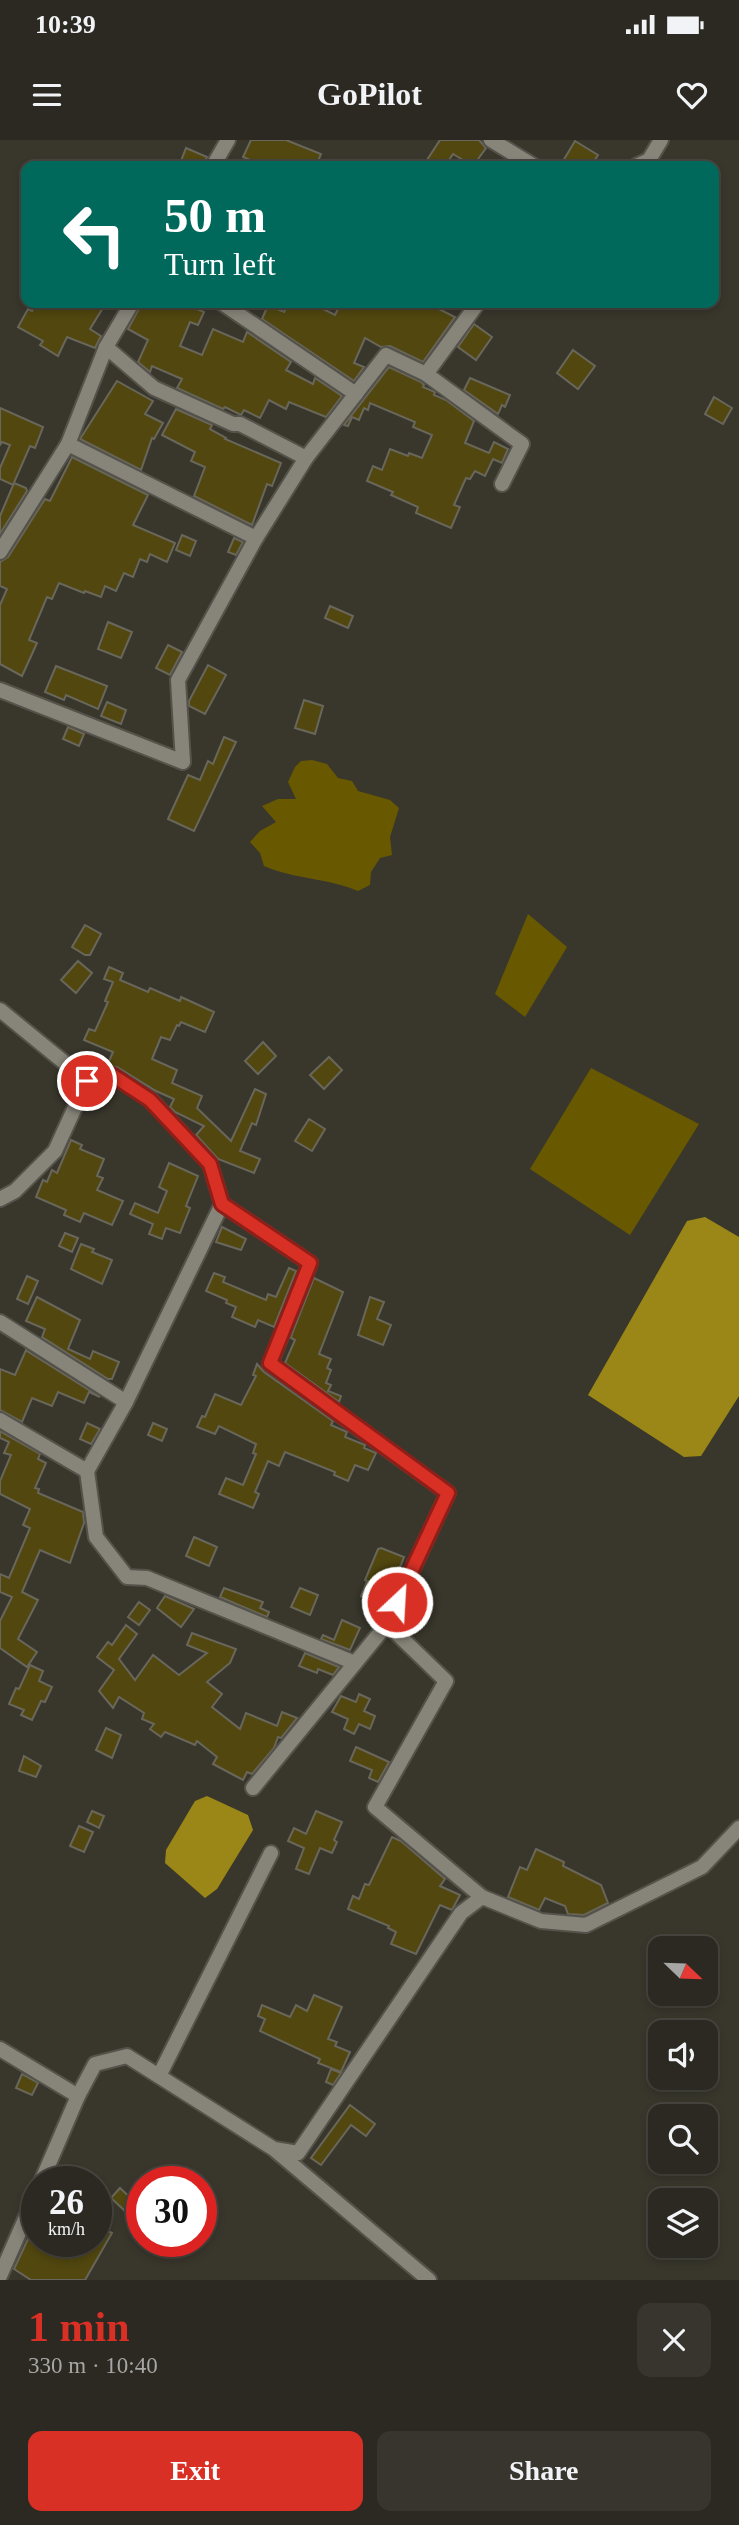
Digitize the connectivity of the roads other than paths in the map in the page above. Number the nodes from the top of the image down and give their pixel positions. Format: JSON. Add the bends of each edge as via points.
{"nodes":[{"id":1,"x":228,"y":140,"type":"edge"},
{"id":2,"x":491,"y":140,"type":"edge"},
{"id":3,"x":661,"y":140,"type":"edge"},
{"id":4,"x":216,"y":161,"type":"edge"},
{"id":5,"x":526,"y":161,"type":"edge"},
{"id":6,"x":647,"y":161,"type":"edge"},
{"id":7,"x":129,"y":308,"type":"edge"},
{"id":8,"x":229,"y":308,"type":"edge"},
{"id":9,"x":474,"y":308,"type":"edge"},
{"id":10,"x":106,"y":347,"type":"junction"},
{"id":11,"x":426,"y":374,"type":"junction"},
{"id":12,"x":356,"y":394,"type":"junction"},
{"id":13,"x":68,"y":444,"type":"junction"},
{"id":14,"x":306,"y":457,"type":"junction"},
{"id":15,"x":502,"y":484,"type":"dead end"},
{"id":16,"x":256,"y":538,"type":"junction"},
{"id":17,"x":0,"y":552,"type":"edge"},
{"id":18,"x":0,"y":690,"type":"edge"},
{"id":19,"x":0,"y":1010,"type":"edge"},
{"id":20,"x":87,"y":1081,"type":"junction"},
{"id":21,"x":0,"y":1199,"type":"edge"},
{"id":22,"x":222,"y":1204,"type":"junction"},
{"id":23,"x":0,"y":1322,"type":"edge"},
{"id":24,"x":126,"y":1402,"type":"junction"},
{"id":25,"x":0,"y":1420,"type":"edge"},
{"id":26,"x":88,"y":1471,"type":"junction"},
{"id":27,"x":387,"y":1624,"type":"junction"},
{"id":28,"x":355,"y":1663,"type":"junction"},
{"id":29,"x":253,"y":1788,"type":"dead end"},
{"id":30,"x":739,"y":1828,"type":"edge"},
{"id":31,"x":271,"y":1853,"type":"dead end"},
{"id":32,"x":482,"y":1897,"type":"junction"},
{"id":33,"x":0,"y":2049,"type":"edge"},
{"id":34,"x":159,"y":2076,"type":"junction"},
{"id":35,"x":78,"y":2096,"type":"junction"},
{"id":36,"x":274,"y":2149,"type":"junction"},
{"id":37,"x":48,"y":2166,"type":"edge"},
{"id":38,"x":21,"y":2228,"type":"edge"},
{"id":39,"x":0,"y":2276,"type":"edge"},
{"id":40,"x":429,"y":2280,"type":"edge"}],
"edges":[{"from":1,"to":4,"type":"street"},
{"from":2,"to":5,"type":"street"},
{"from":3,"to":6,"type":"street"},
{"from":7,"to":10,"type":"street"},
{"from":8,"to":12,"type":"street"},
{"from":9,"to":11,"type":"street"},
{"from":10,"to":13,"type":"street"},
{"from":10,"to":14,"type":"street","via":[[155,388]]},
{"from":11,"to":12,"type":"street","via":[[386,355]]},
{"from":11,"to":15,"type":"street","via":[[522,444]]},
{"from":12,"to":14,"type":"street"},
{"from":13,"to":16,"type":"street"},
{"from":13,"to":17,"type":"street"},
{"from":14,"to":16,"type":"street"},
{"from":16,"to":18,"type":"street","via":[[178,680],[183,762]]},
{"from":19,"to":20,"type":"street"},
{"from":20,"to":21,"type":"street","via":[[55,1151],[15,1191]]},
{"from":20,"to":22,"type":"street","via":[[112,1075],[150,1100],[210,1164]]},
{"from":22,"to":24,"type":"street"},
{"from":22,"to":27,"type":"street","via":[[310,1263],[270,1363],[448,1493]]},
{"from":23,"to":24,"type":"street"},
{"from":24,"to":26,"type":"street"},
{"from":25,"to":26,"type":"street"},
{"from":26,"to":28,"type":"street","via":[[96,1537],[127,1577],[147,1578]]},
{"from":27,"to":28,"type":"street"},
{"from":27,"to":32,"type":"street","via":[[446,1681],[375,1807]]},
{"from":28,"to":29,"type":"street"},
{"from":30,"to":32,"type":"street","via":[[702,1867],[586,1925],[541,1921]]},
{"from":31,"to":34,"type":"street"},
{"from":32,"to":36,"type":"street","via":[[461,1913],[298,2153]]},
{"from":33,"to":35,"type":"street"},
{"from":34,"to":35,"type":"street","via":[[127,2056],[95,2064]]},
{"from":34,"to":36,"type":"street"},
{"from":35,"to":37,"type":"street"},
{"from":36,"to":40,"type":"street"},
{"from":38,"to":39,"type":"street"}]}
